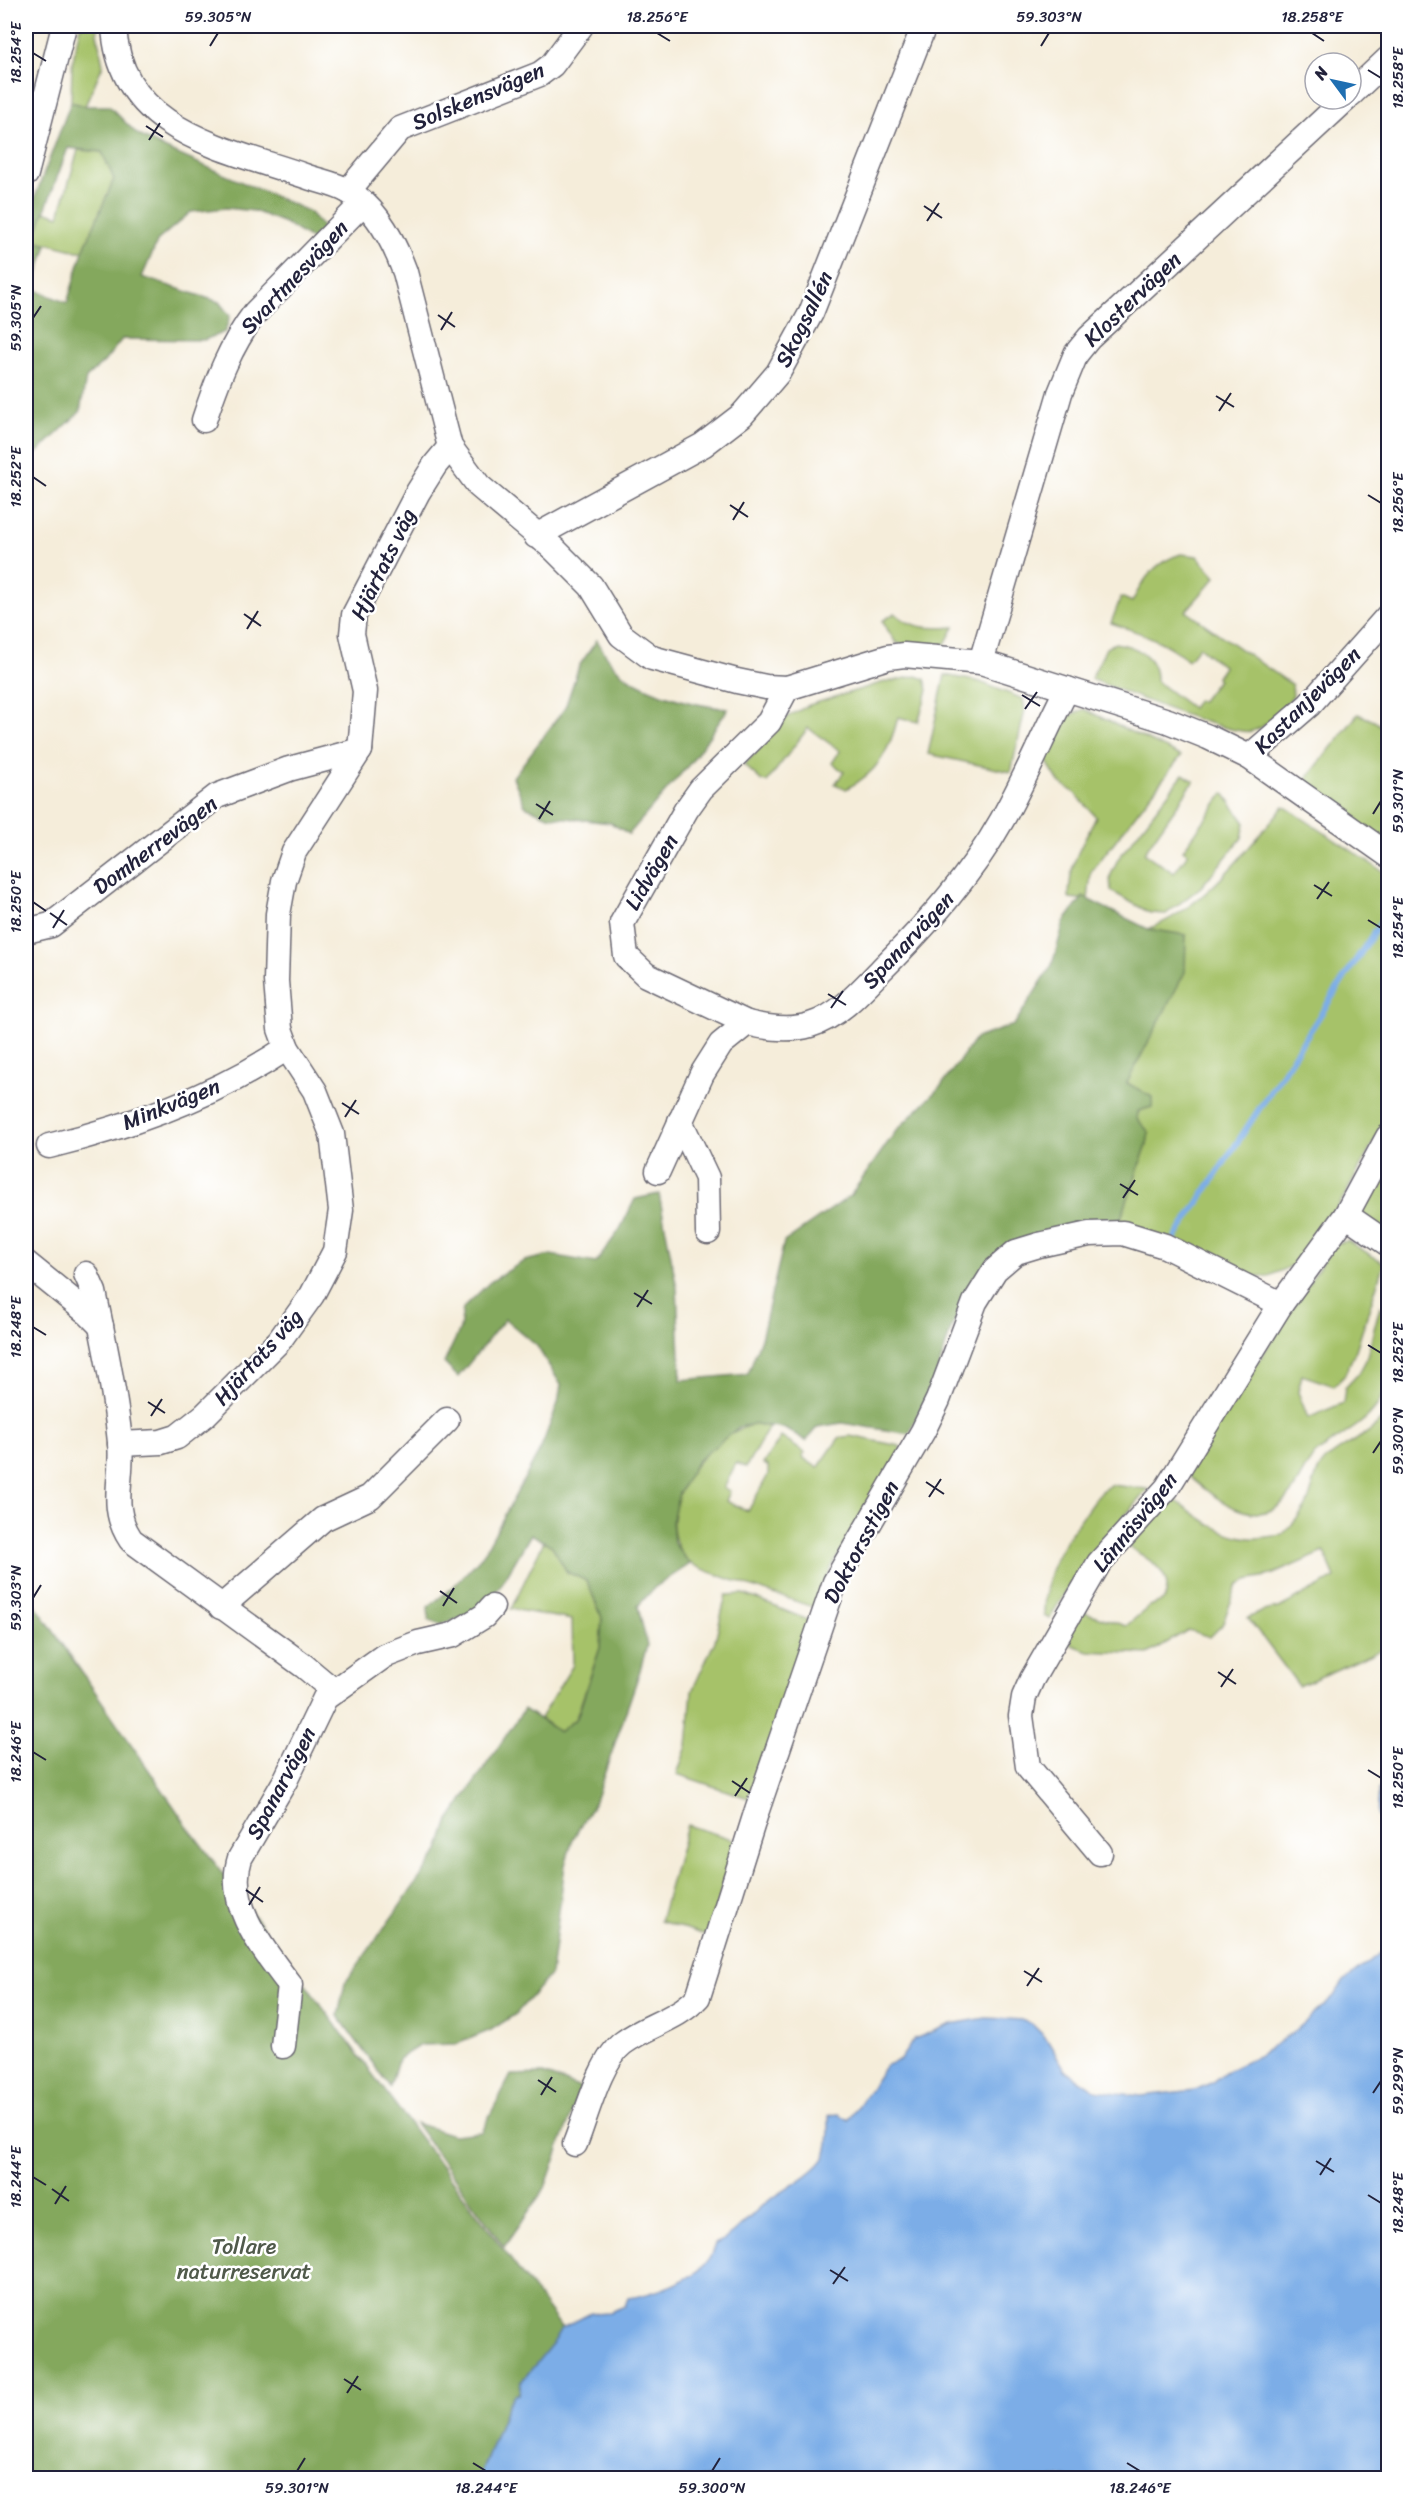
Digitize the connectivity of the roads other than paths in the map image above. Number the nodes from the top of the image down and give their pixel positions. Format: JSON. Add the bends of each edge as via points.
{"nodes":[{"id":1,"x":64,"y":26,"type":"edge"},
{"id":2,"x":114,"y":26,"type":"edge"},
{"id":3,"x":581,"y":26,"type":"edge"},
{"id":4,"x":924,"y":26,"type":"edge"},
{"id":5,"x":1389,"y":59,"type":"edge"},
{"id":6,"x":1363,"y":83,"type":"edge"},
{"id":7,"x":36,"y":103,"type":"edge"},
{"id":8,"x":1333,"y":111,"type":"edge"},
{"id":9,"x":26,"y":174,"type":"edge"},
{"id":10,"x":355,"y":198,"type":"junction"},
{"id":11,"x":204,"y":420,"type":"dead end"},
{"id":12,"x":450,"y":447,"type":"junction"},
{"id":13,"x":536,"y":536,"type":"junction"},
{"id":14,"x":1389,"y":616,"type":"edge"},
{"id":15,"x":981,"y":662,"type":"junction"},
{"id":16,"x":787,"y":688,"type":"junction"},
{"id":17,"x":1067,"y":689,"type":"junction"},
{"id":18,"x":360,"y":750,"type":"junction"},
{"id":19,"x":1249,"y":757,"type":"junction"},
{"id":20,"x":1389,"y":855,"type":"edge"},
{"id":21,"x":26,"y":932,"type":"edge"},
{"id":22,"x":747,"y":1023,"type":"junction"},
{"id":23,"x":287,"y":1048,"type":"junction"},
{"id":24,"x":680,"y":1121,"type":"junction"},
{"id":25,"x":1389,"y":1137,"type":"edge"},
{"id":26,"x":49,"y":1146,"type":"dead end"},
{"id":27,"x":658,"y":1171,"type":"dead end"},
{"id":28,"x":1346,"y":1215,"type":"junction"},
{"id":29,"x":708,"y":1232,"type":"dead end"},
{"id":30,"x":1389,"y":1244,"type":"edge"},
{"id":31,"x":26,"y":1263,"type":"edge"},
{"id":32,"x":86,"y":1274,"type":"dead end"},
{"id":33,"x":1281,"y":1304,"type":"junction"},
{"id":34,"x":100,"y":1326,"type":"junction"},
{"id":35,"x":447,"y":1420,"type":"dead end"},
{"id":36,"x":120,"y":1444,"type":"junction"},
{"id":37,"x":222,"y":1607,"type":"junction"},
{"id":38,"x":492,"y":1607,"type":"dead end"},
{"id":39,"x":334,"y":1691,"type":"junction"},
{"id":40,"x":1100,"y":1853,"type":"dead end"},
{"id":41,"x":283,"y":2046,"type":"dead end"},
{"id":42,"x":575,"y":2144,"type":"dead end"}],
"edges":[{"from":1,"to":7,"type":"street"},
{"from":2,"to":10,"type":"street","via":[[118,58],[129,84],[150,110],[190,136]]},
{"from":3,"to":10,"type":"street","name":"Solskensvägen","via":[[552,65],[540,74],[400,129]]},
{"from":4,"to":13,"type":"street","name":"Skogsallén","via":[[812,313],[778,373],[742,415],[703,445]]},
{"from":5,"to":6,"type":"street"},
{"from":7,"to":9,"type":"street"},
{"from":8,"to":15,"type":"street","name":"Klostervägen","via":[[1076,354],[1045,440]]},
{"from":10,"to":11,"type":"street","name":"Svartmesvägen","via":[[240,333]]},
{"from":10,"to":12,"type":"street","via":[[384,228],[399,256]]},
{"from":12,"to":13,"type":"street","via":[[479,486]]},
{"from":12,"to":18,"type":"street","name":"Hjärtats väg","via":[[418,492],[354,615],[352,634],[365,691]]},
{"from":13,"to":16,"type":"street","via":[[591,586],[621,635],[652,658],[737,681]]},
{"from":14,"to":19,"type":"street","name":"Kastanjevägen","via":[[1309,705]]},
{"from":15,"to":16,"type":"street","via":[[888,657]]},
{"from":15,"to":17,"type":"street"},
{"from":16,"to":22,"type":"street","name":"Lidvägen","via":[[769,722],[701,789],[686,810],[622,923],[626,956],[640,971]]},
{"from":17,"to":19,"type":"street","via":[[1168,721]]},
{"from":17,"to":22,"type":"street","name":"Spanarvägen","via":[[1001,822],[953,893],[921,930],[864,988],[823,1020],[791,1028]]},
{"from":18,"to":21,"type":"street","name":"Domherrevägen","via":[[289,769],[217,796],[51,925]]},
{"from":18,"to":23,"type":"street","name":"Hjärtats väg","via":[[294,852],[284,881],[278,914],[276,981],[280,1029]]},
{"from":19,"to":20,"type":"street"},
{"from":22,"to":24,"type":"street","via":[[721,1044]]},
{"from":23,"to":26,"type":"street","name":"Minkvägen","via":[[213,1089],[92,1135]]},
{"from":23,"to":36,"type":"street","name":"Hjärtats väg","via":[[315,1091],[332,1134],[341,1210],[335,1251],[312,1295],[279,1341],[205,1415],[177,1437],[161,1442]]},
{"from":24,"to":27,"type":"street"},
{"from":24,"to":29,"type":"street","via":[[707,1178]]},
{"from":25,"to":28,"type":"street","name":"Lännäsvägen"},
{"from":28,"to":30,"type":"street"},
{"from":28,"to":33,"type":"street","name":"Lännäsvägen"},
{"from":31,"to":34,"type":"street"},
{"from":32,"to":34,"type":"street","via":[[94,1292]]},
{"from":33,"to":40,"type":"street","name":"Lännäsvägen","via":[[1167,1488],[1099,1563],[1024,1697],[1021,1716],[1028,1767]]},
{"from":33,"to":42,"type":"street","name":"Doktorsstigen","via":[[1165,1246],[1123,1233],[1089,1234],[1039,1245],[1016,1252],[995,1270],[975,1302],[923,1431],[835,1582],[760,1799],[698,1997],[614,2052]]},
{"from":34,"to":36,"type":"street"},
{"from":35,"to":37,"type":"street","via":[[370,1497],[324,1519]]},
{"from":36,"to":37,"type":"street","via":[[117,1502],[124,1530],[131,1540]]},
{"from":37,"to":39,"type":"street"},
{"from":38,"to":39,"type":"street","name":"Spanarvägen","via":[[453,1635],[384,1656]]},
{"from":39,"to":41,"type":"street","name":"Spanarvägen","via":[[325,1698],[237,1870],[238,1897],[255,1937],[290,1985]]}]}
